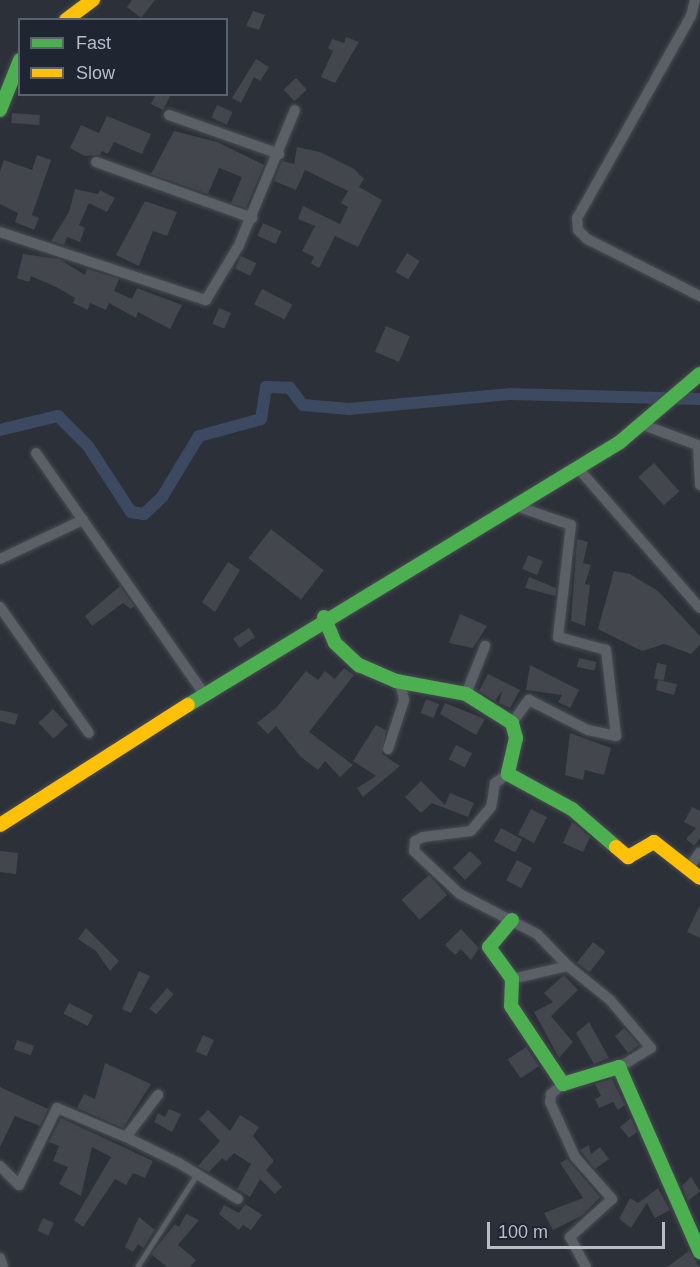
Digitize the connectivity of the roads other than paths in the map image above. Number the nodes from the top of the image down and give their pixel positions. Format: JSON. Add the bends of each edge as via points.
{"nodes":[{"id":1,"x":93,"y":0,"type":"edge"},
{"id":2,"x":695,"y":0,"type":"edge"},
{"id":3,"x":69,"y":18,"type":"edge"},
{"id":4,"x":18,"y":65,"type":"edge"},
{"id":5,"x":0,"y":110,"type":"edge"},
{"id":6,"x":295,"y":110,"type":"dead end"},
{"id":7,"x":169,"y":115,"type":"dead end"},
{"id":8,"x":279,"y":154,"type":"junction"},
{"id":9,"x":96,"y":162,"type":"dead end"},
{"id":10,"x":252,"y":218,"type":"junction"},
{"id":11,"x":0,"y":232,"type":"edge"},
{"id":12,"x":700,"y":296,"type":"edge"},
{"id":13,"x":700,"y":374,"type":"edge"},
{"id":14,"x":642,"y":423,"type":"junction"},
{"id":15,"x":699,"y":446,"type":"edge"},
{"id":16,"x":36,"y":453,"type":"dead end"},
{"id":17,"x":577,"y":467,"type":"junction"},
{"id":18,"x":700,"y":485,"type":"edge"},
{"id":19,"x":513,"y":505,"type":"junction"},
{"id":20,"x":83,"y":520,"type":"junction"},
{"id":21,"x":0,"y":558,"type":"edge"},
{"id":22,"x":0,"y":607,"type":"edge"},
{"id":23,"x":700,"y":608,"type":"edge"},
{"id":24,"x":325,"y":618,"type":"junction"},
{"id":25,"x":485,"y":646,"type":"dead end"},
{"id":26,"x":400,"y":682,"type":"junction"},
{"id":27,"x":466,"y":694,"type":"junction"},
{"id":28,"x":205,"y":695,"type":"junction"},
{"id":29,"x":512,"y":723,"type":"junction"},
{"id":30,"x":89,"y":733,"type":"dead end"},
{"id":31,"x":387,"y":749,"type":"dead end"},
{"id":32,"x":508,"y":774,"type":"junction"},
{"id":33,"x":0,"y":825,"type":"edge"},
{"id":34,"x":700,"y":852,"type":"edge"},
{"id":35,"x":689,"y":868,"type":"junction"},
{"id":36,"x":700,"y":878,"type":"edge"},
{"id":37,"x":513,"y":920,"type":"junction"},
{"id":38,"x":568,"y":966,"type":"junction"},
{"id":39,"x":512,"y":979,"type":"junction"},
{"id":40,"x":619,"y":1067,"type":"junction"},
{"id":41,"x":563,"y":1083,"type":"junction"},
{"id":42,"x":158,"y":1095,"type":"dead end"},
{"id":43,"x":126,"y":1137,"type":"junction"},
{"id":44,"x":0,"y":1166,"type":"edge"},
{"id":45,"x":197,"y":1174,"type":"junction"},
{"id":46,"x":238,"y":1199,"type":"dead end"},
{"id":47,"x":700,"y":1252,"type":"edge"},
{"id":48,"x":0,"y":1258,"type":"edge"},
{"id":49,"x":3,"y":1267,"type":"edge"},
{"id":50,"x":137,"y":1267,"type":"edge"},
{"id":51,"x":586,"y":1267,"type":"edge"}],
"edges":[{"from":1,"to":3,"type":"street"},
{"from":2,"to":12,"type":"street","via":[[691,16],[576,218],[578,230],[587,239]]},
{"from":4,"to":5,"type":"street"},
{"from":6,"to":8,"type":"street"},
{"from":7,"to":8,"type":"street"},
{"from":8,"to":10,"type":"street"},
{"from":9,"to":10,"type":"street"},
{"from":10,"to":11,"type":"street","via":[[206,300]]},
{"from":13,"to":14,"type":"street"},
{"from":14,"to":15,"type":"street"},
{"from":14,"to":17,"type":"street"},
{"from":15,"to":18,"type":"street"},
{"from":16,"to":20,"type":"street"},
{"from":17,"to":19,"type":"street"},
{"from":17,"to":23,"type":"street"},
{"from":19,"to":24,"type":"street"},
{"from":19,"to":29,"type":"street","via":[[571,525],[558,637],[606,650],[616,736],[588,730],[529,700]]},
{"from":20,"to":21,"type":"street"},
{"from":20,"to":28,"type":"street"},
{"from":22,"to":30,"type":"street"},
{"from":24,"to":26,"type":"street","via":[[335,643],[359,665]]},
{"from":24,"to":28,"type":"street"},
{"from":25,"to":27,"type":"street"},
{"from":26,"to":27,"type":"street"},
{"from":26,"to":31,"type":"street","via":[[404,700]]},
{"from":27,"to":29,"type":"street"},
{"from":28,"to":33,"type":"street"},
{"from":29,"to":32,"type":"street","via":[[516,738]]},
{"from":32,"to":35,"type":"street","via":[[572,809],[628,857],[654,842]]},
{"from":32,"to":37,"type":"street","via":[[495,783],[491,807],[471,831],[423,837],[415,841],[414,851],[460,894]]},
{"from":34,"to":35,"type":"street"},
{"from":35,"to":36,"type":"street"},
{"from":37,"to":38,"type":"street","via":[[537,934]]},
{"from":37,"to":39,"type":"street","via":[[489,947]]},
{"from":38,"to":39,"type":"street"},
{"from":38,"to":40,"type":"street","via":[[610,1000],[651,1048]]},
{"from":39,"to":41,"type":"street","via":[[510,1006]]},
{"from":40,"to":41,"type":"street"},
{"from":40,"to":47,"type":"street"},
{"from":41,"to":51,"type":"street","via":[[551,1094],[550,1102],[575,1157],[612,1199],[570,1237]]},
{"from":42,"to":43,"type":"street"},
{"from":43,"to":44,"type":"street","via":[[57,1108],[20,1185]]},
{"from":43,"to":45,"type":"street"},
{"from":45,"to":46,"type":"street"},
{"from":45,"to":50,"type":"lane"},
{"from":48,"to":49,"type":"street"}]}
